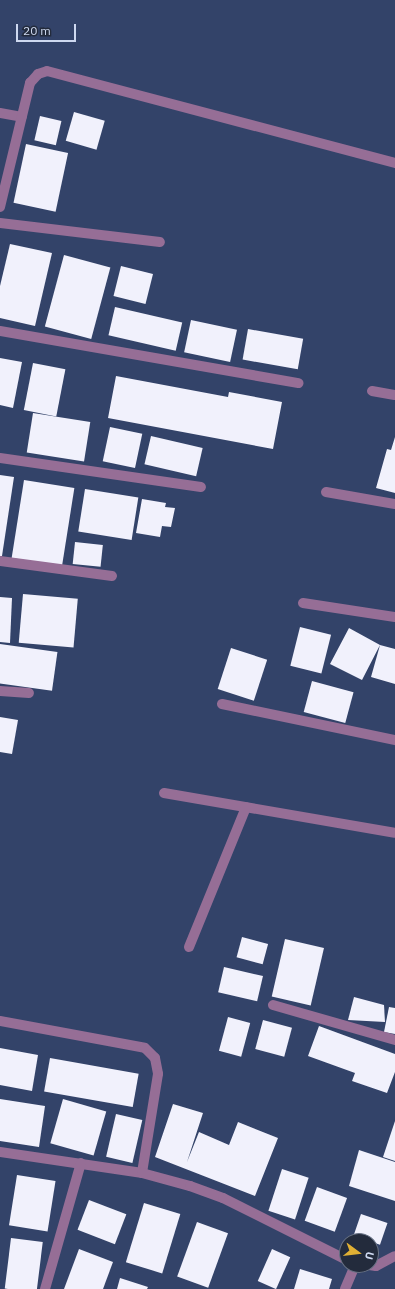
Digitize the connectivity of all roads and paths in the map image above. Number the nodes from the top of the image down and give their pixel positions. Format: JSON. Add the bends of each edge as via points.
{"nodes":[{"id":1,"x":0,"y":113,"type":"edge"},
{"id":2,"x":22,"y":117,"type":"junction"},
{"id":3,"x":395,"y":163,"type":"edge"},
{"id":4,"x":0,"y":207,"type":"edge"},
{"id":5,"x":0,"y":223,"type":"edge"},
{"id":6,"x":160,"y":242,"type":"dead end"},
{"id":7,"x":0,"y":331,"type":"edge"},
{"id":8,"x":298,"y":384,"type":"dead end"},
{"id":9,"x":372,"y":392,"type":"dead end"},
{"id":10,"x":395,"y":395,"type":"edge"},
{"id":11,"x":0,"y":458,"type":"edge"},
{"id":12,"x":201,"y":487,"type":"dead end"},
{"id":13,"x":326,"y":492,"type":"dead end"},
{"id":14,"x":395,"y":504,"type":"edge"},
{"id":15,"x":0,"y":561,"type":"edge"},
{"id":16,"x":112,"y":576,"type":"dead end"},
{"id":17,"x":303,"y":603,"type":"dead end"},
{"id":18,"x":395,"y":617,"type":"edge"},
{"id":19,"x":0,"y":691,"type":"edge"},
{"id":20,"x":29,"y":693,"type":"dead end"},
{"id":21,"x":222,"y":704,"type":"dead end"},
{"id":22,"x":395,"y":740,"type":"edge"},
{"id":23,"x":164,"y":793,"type":"dead end"},
{"id":24,"x":246,"y":807,"type":"junction"},
{"id":25,"x":395,"y":833,"type":"edge"},
{"id":26,"x":189,"y":947,"type":"dead end"},
{"id":27,"x":273,"y":1005,"type":"dead end"},
{"id":28,"x":0,"y":1021,"type":"edge"},
{"id":29,"x":395,"y":1040,"type":"edge"},
{"id":30,"x":0,"y":1152,"type":"edge"},
{"id":31,"x":81,"y":1163,"type":"junction"},
{"id":32,"x":142,"y":1172,"type":"junction"},
{"id":33,"x":339,"y":1256,"type":"edge"},
{"id":34,"x":395,"y":1256,"type":"edge"},
{"id":35,"x":379,"y":1264,"type":"edge"},
{"id":36,"x":352,"y":1273,"type":"edge"},
{"id":37,"x":45,"y":1289,"type":"edge"},
{"id":38,"x":345,"y":1289,"type":"edge"}],
"edges":[{"from":1,"to":2,"type":"street"},
{"from":2,"to":3,"type":"street","via":[[30,83],[38,74],[47,71]]},
{"from":2,"to":4,"type":"street"},
{"from":5,"to":6,"type":"street"},
{"from":7,"to":8,"type":"street"},
{"from":9,"to":10,"type":"street"},
{"from":11,"to":12,"type":"street"},
{"from":13,"to":14,"type":"street"},
{"from":15,"to":16,"type":"street"},
{"from":17,"to":18,"type":"street"},
{"from":19,"to":20,"type":"street"},
{"from":21,"to":22,"type":"street"},
{"from":23,"to":24,"type":"street"},
{"from":24,"to":25,"type":"street"},
{"from":24,"to":26,"type":"street"},
{"from":27,"to":29,"type":"street"},
{"from":28,"to":32,"type":"street","via":[[145,1048],[155,1058],[158,1074]]},
{"from":30,"to":31,"type":"street"},
{"from":31,"to":32,"type":"street"},
{"from":31,"to":37,"type":"street"},
{"from":32,"to":33,"type":"street","via":[[223,1198]]},
{"from":34,"to":35,"type":"street"},
{"from":36,"to":38,"type":"street"}]}
